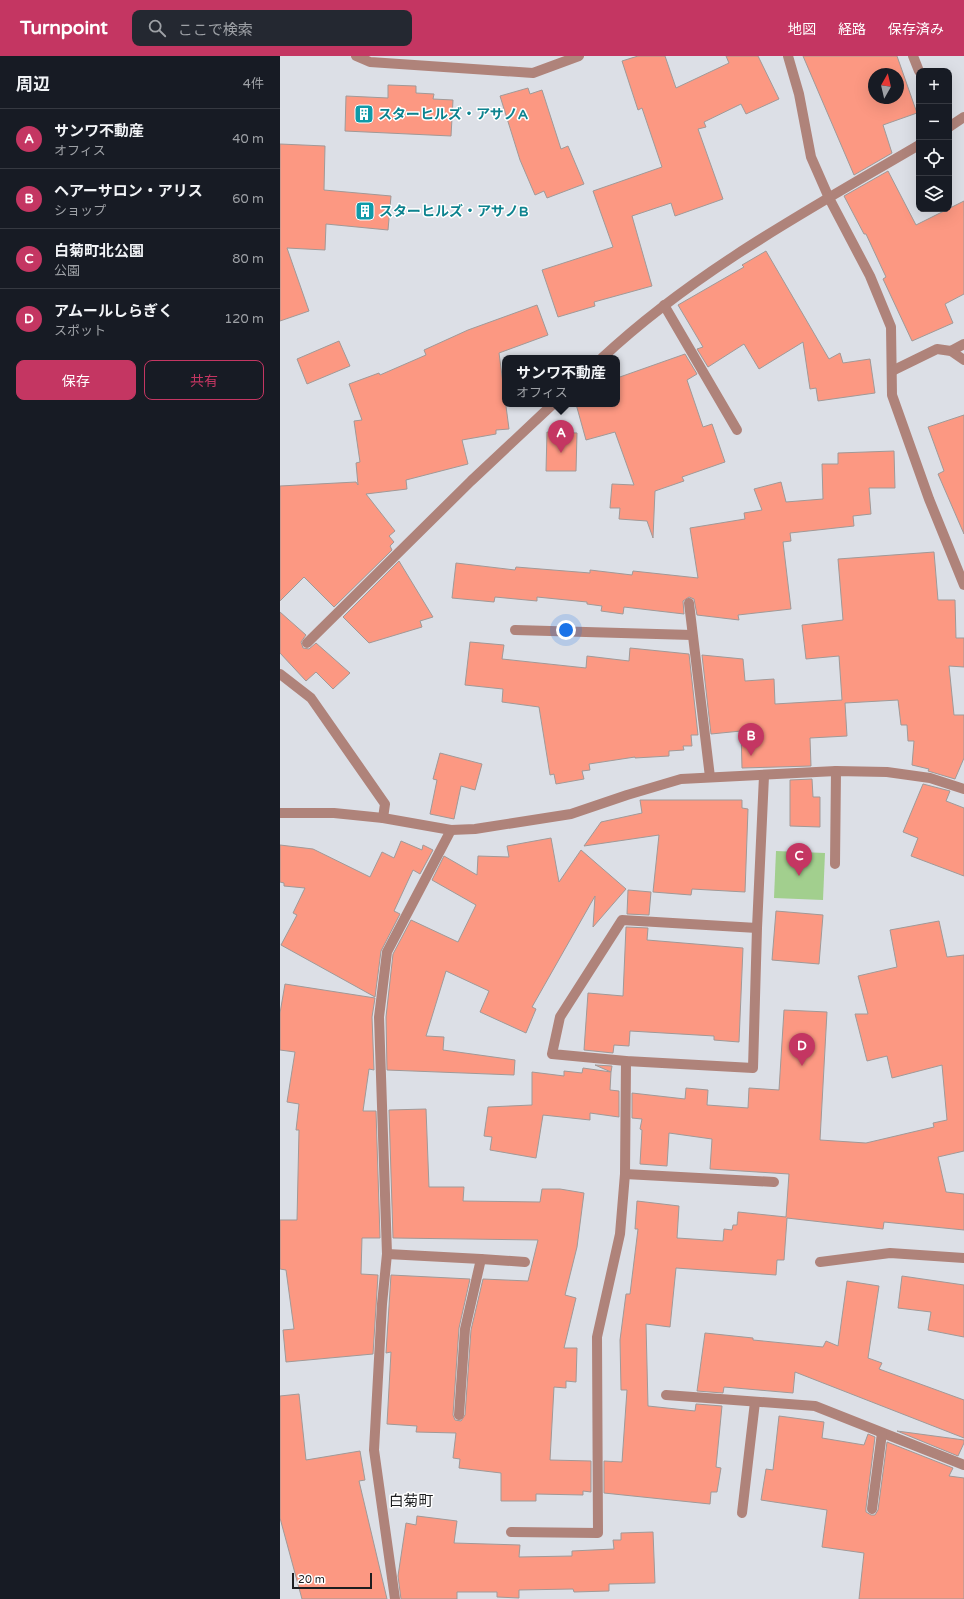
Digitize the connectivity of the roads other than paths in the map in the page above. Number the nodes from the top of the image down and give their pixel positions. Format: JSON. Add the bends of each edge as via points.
{"nodes":[{"id":1,"x":356,"y":56,"type":"edge"},
{"id":2,"x":579,"y":56,"type":"edge"},
{"id":3,"x":788,"y":56,"type":"edge"},
{"id":4,"x":913,"y":56,"type":"edge"},
{"id":5,"x":371,"y":59,"type":"edge"},
{"id":6,"x":552,"y":61,"type":"edge"},
{"id":7,"x":918,"y":68,"type":"edge"},
{"id":8,"x":964,"y":117,"type":"edge"},
{"id":9,"x":952,"y":125,"type":"edge"},
{"id":10,"x":916,"y":147,"type":"edge"},
{"id":11,"x":829,"y":198,"type":"junction"},
{"id":12,"x":664,"y":305,"type":"junction"},
{"id":13,"x":964,"y":344,"type":"edge"},
{"id":14,"x":951,"y":351,"type":"junction"},
{"id":15,"x":606,"y":355,"type":"edge"},
{"id":16,"x":964,"y":360,"type":"edge"},
{"id":17,"x":892,"y":371,"type":"junction"},
{"id":18,"x":550,"y":407,"type":"edge"},
{"id":19,"x":737,"y":430,"type":"dead end"},
{"id":20,"x":964,"y":585,"type":"edge"},
{"id":21,"x":689,"y":603,"type":"dead end"},
{"id":22,"x":515,"y":630,"type":"dead end"},
{"id":23,"x":692,"y":636,"type":"junction"},
{"id":24,"x":307,"y":643,"type":"dead end"},
{"id":25,"x":280,"y":674,"type":"edge"},
{"id":26,"x":836,"y":771,"type":"junction"},
{"id":27,"x":764,"y":776,"type":"junction"},
{"id":28,"x":710,"y":777,"type":"junction"},
{"id":29,"x":964,"y":789,"type":"edge"},
{"id":30,"x":280,"y":813,"type":"edge"},
{"id":31,"x":383,"y":818,"type":"junction"},
{"id":32,"x":451,"y":830,"type":"junction"},
{"id":33,"x":835,"y":864,"type":"dead end"},
{"id":34,"x":757,"y":928,"type":"junction"},
{"id":35,"x":626,"y":1061,"type":"junction"},
{"id":36,"x":625,"y":1174,"type":"junction"},
{"id":37,"x":774,"y":1182,"type":"dead end"},
{"id":38,"x":387,"y":1254,"type":"junction"},
{"id":39,"x":964,"y":1258,"type":"edge"},
{"id":40,"x":482,"y":1259,"type":"junction"},
{"id":41,"x":525,"y":1262,"type":"dead end"},
{"id":42,"x":820,"y":1262,"type":"dead end"},
{"id":43,"x":666,"y":1395,"type":"dead end"},
{"id":44,"x":755,"y":1402,"type":"junction"},
{"id":45,"x":459,"y":1415,"type":"dead end"},
{"id":46,"x":882,"y":1433,"type":"junction"},
{"id":47,"x":964,"y":1465,"type":"edge"},
{"id":48,"x":872,"y":1509,"type":"dead end"},
{"id":49,"x":742,"y":1513,"type":"dead end"},
{"id":50,"x":511,"y":1532,"type":"dead end"},
{"id":51,"x":395,"y":1599,"type":"edge"}],
"edges":[{"from":1,"to":5,"type":"street"},
{"from":2,"to":6,"type":"street"},
{"from":3,"to":11,"type":"street","via":[[799,94],[811,157]]},
{"from":4,"to":7,"type":"street"},
{"from":5,"to":6,"type":"street","via":[[533,73]]},
{"from":8,"to":9,"type":"street"},
{"from":10,"to":11,"type":"street"},
{"from":11,"to":12,"type":"street","via":[[743,250]]},
{"from":11,"to":17,"type":"street","via":[[870,276],[891,327]]},
{"from":12,"to":15,"type":"street"},
{"from":12,"to":19,"type":"street"},
{"from":13,"to":14,"type":"street"},
{"from":14,"to":16,"type":"street"},
{"from":14,"to":17,"type":"street","via":[[937,349]]},
{"from":17,"to":20,"type":"street","via":[[892,395],[902,428],[928,500]]},
{"from":18,"to":24,"type":"street"},
{"from":21,"to":23,"type":"street"},
{"from":22,"to":23,"type":"street"},
{"from":23,"to":28,"type":"street"},
{"from":25,"to":31,"type":"street","via":[[311,698],[385,804]]},
{"from":26,"to":27,"type":"street"},
{"from":26,"to":29,"type":"street","via":[[887,772],[930,778]]},
{"from":26,"to":33,"type":"street"},
{"from":27,"to":28,"type":"street"},
{"from":27,"to":34,"type":"street"},
{"from":28,"to":32,"type":"street","via":[[681,779],[627,794],[571,814],[475,829]]},
{"from":30,"to":31,"type":"street","via":[[334,813]]},
{"from":31,"to":32,"type":"street"},
{"from":32,"to":38,"type":"street","via":[[387,952],[379,1018]]},
{"from":34,"to":35,"type":"street","via":[[752,1068]]},
{"from":34,"to":35,"type":"street","via":[[622,920],[560,1017],[552,1054]]},
{"from":35,"to":36,"type":"street"},
{"from":36,"to":37,"type":"street"},
{"from":36,"to":50,"type":"street","via":[[620,1234],[598,1336],[598,1533]]},
{"from":38,"to":40,"type":"street"},
{"from":38,"to":51,"type":"street","via":[[374,1450]]},
{"from":39,"to":42,"type":"street","via":[[890,1253]]},
{"from":40,"to":41,"type":"street"},
{"from":40,"to":45,"type":"street","via":[[465,1329]]},
{"from":43,"to":44,"type":"street"},
{"from":44,"to":46,"type":"street","via":[[815,1406]]},
{"from":44,"to":49,"type":"street"},
{"from":46,"to":47,"type":"street"},
{"from":46,"to":48,"type":"street"}]}
